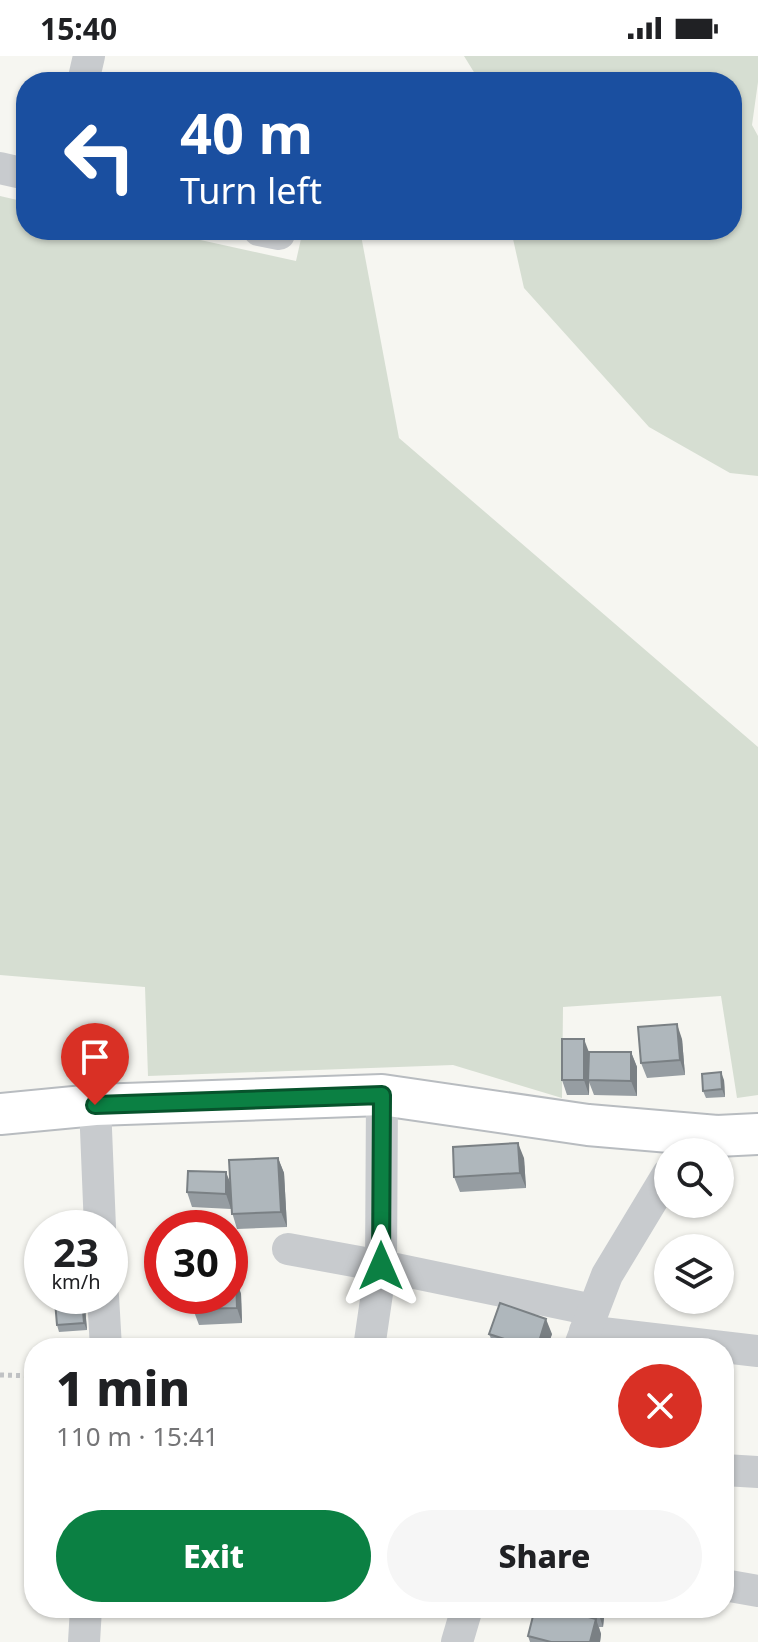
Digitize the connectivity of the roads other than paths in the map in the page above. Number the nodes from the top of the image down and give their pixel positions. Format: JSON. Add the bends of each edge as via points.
{"nodes":[{"id":1,"x":382,"y":1095,"type":"junction"},
{"id":2,"x":95,"y":1105,"type":"junction"},
{"id":3,"x":0,"y":1114,"type":"edge"},
{"id":4,"x":758,"y":1134,"type":"edge"},
{"id":5,"x":659,"y":1138,"type":"edge"},
{"id":6,"x":708,"y":1138,"type":"edge"},
{"id":7,"x":654,"y":1197,"type":"edge"},
{"id":8,"x":99,"y":1210,"type":"edge"},
{"id":9,"x":288,"y":1249,"type":"dead end"},
{"id":10,"x":381,"y":1266,"type":"junction"},
{"id":11,"x":104,"y":1314,"type":"edge"},
{"id":12,"x":586,"y":1329,"type":"edge"},
{"id":13,"x":105,"y":1338,"type":"edge"},
{"id":14,"x":370,"y":1338,"type":"edge"},
{"id":15,"x":656,"y":1338,"type":"edge"},
{"id":16,"x":734,"y":1348,"type":"edge"},
{"id":17,"x":758,"y":1351,"type":"edge"},
{"id":18,"x":734,"y":1471,"type":"edge"},
{"id":19,"x":758,"y":1472,"type":"edge"},
{"id":20,"x":734,"y":1587,"type":"edge"},
{"id":21,"x":758,"y":1591,"type":"edge"},
{"id":22,"x":85,"y":1618,"type":"edge"},
{"id":23,"x":464,"y":1618,"type":"edge"},
{"id":24,"x":84,"y":1642,"type":"edge"},
{"id":25,"x":457,"y":1642,"type":"edge"}],
"edges":[{"from":1,"to":2,"type":"main road"},
{"from":1,"to":5,"type":"main road"},
{"from":1,"to":10,"type":"street"},
{"from":2,"to":3,"type":"main road"},
{"from":2,"to":8,"type":"street"},
{"from":4,"to":6,"type":"main road"},
{"from":7,"to":12,"type":"street","via":[[607,1275]]},
{"from":9,"to":10,"type":"street"},
{"from":10,"to":12,"type":"street"},
{"from":10,"to":14,"type":"street"},
{"from":11,"to":13,"type":"street"},
{"from":12,"to":15,"type":"street"},
{"from":16,"to":17,"type":"street"},
{"from":18,"to":19,"type":"street"},
{"from":20,"to":21,"type":"street"},
{"from":22,"to":24,"type":"street"},
{"from":23,"to":25,"type":"street"}]}
